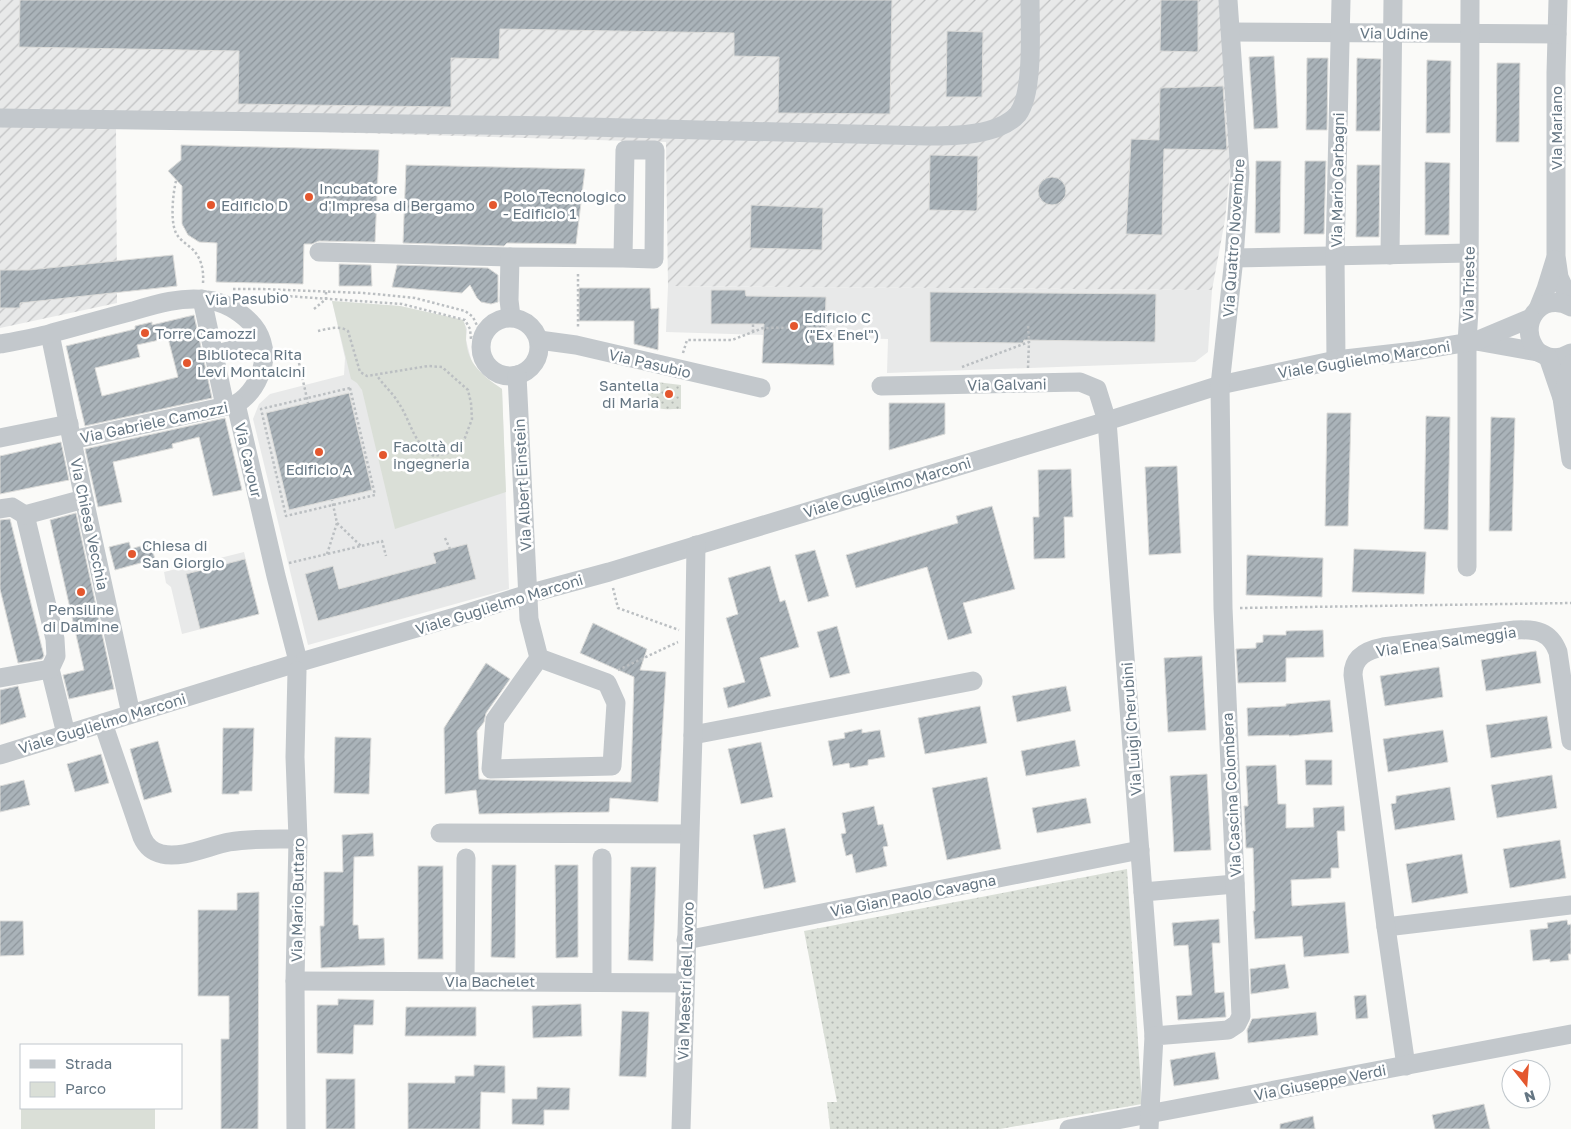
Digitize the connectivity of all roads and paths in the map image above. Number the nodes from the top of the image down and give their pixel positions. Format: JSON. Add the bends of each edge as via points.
{"nodes":[{"id":1,"x":1030,"y":0,"type":"edge"},
{"id":2,"x":1228,"y":0,"type":"edge"},
{"id":3,"x":1341,"y":0,"type":"edge"},
{"id":4,"x":1393,"y":0,"type":"edge"},
{"id":5,"x":1470,"y":0,"type":"edge"},
{"id":6,"x":1558,"y":0,"type":"edge"},
{"id":7,"x":1231,"y":32,"type":"junction"},
{"id":8,"x":1341,"y":32,"type":"junction"},
{"id":9,"x":1392,"y":32,"type":"junction"},
{"id":10,"x":1470,"y":34,"type":"junction"},
{"id":11,"x":1557,"y":34,"type":"junction"},
{"id":12,"x":0,"y":118,"type":"edge"},
{"id":13,"x":176,"y":181,"type":"dead end"},
{"id":14,"x":319,"y":252,"type":"dead end"},
{"id":15,"x":1469,"y":253,"type":"junction"},
{"id":16,"x":1390,"y":255,"type":"junction"},
{"id":17,"x":1335,"y":256,"type":"junction"},
{"id":18,"x":1556,"y":256,"type":"junction"},
{"id":19,"x":510,"y":257,"type":"junction"},
{"id":20,"x":578,"y":258,"type":"junction"},
{"id":21,"x":623,"y":258,"type":"junction"},
{"id":22,"x":1234,"y":258,"type":"junction"},
{"id":23,"x":233,"y":289,"type":"dead end"},
{"id":24,"x":326,"y":292,"type":"junction"},
{"id":25,"x":246,"y":296,"type":"dead end"},
{"id":26,"x":326,"y":299,"type":"junction"},
{"id":27,"x":204,"y":300,"type":"junction"},
{"id":28,"x":1571,"y":305,"type":"edge"},
{"id":29,"x":314,"y":310,"type":"dead end"},
{"id":30,"x":1534,"y":314,"type":"junction"},
{"id":31,"x":511,"y":317,"type":"junction"},
{"id":32,"x":833,"y":322,"type":"dead end"},
{"id":33,"x":753,"y":324,"type":"dead end"},
{"id":34,"x":1028,"y":325,"type":"dead end"},
{"id":35,"x":318,"y":330,"type":"dead end"},
{"id":36,"x":483,"y":332,"type":"junction"},
{"id":37,"x":578,"y":332,"type":"dead end"},
{"id":38,"x":753,"y":332,"type":"junction"},
{"id":39,"x":50,"y":334,"type":"junction"},
{"id":40,"x":539,"y":340,"type":"junction"},
{"id":41,"x":262,"y":342,"type":"junction"},
{"id":42,"x":1029,"y":342,"type":"junction"},
{"id":43,"x":1472,"y":342,"type":"junction"},
{"id":44,"x":0,"y":344,"type":"edge"},
{"id":45,"x":1571,"y":353,"type":"edge"},
{"id":46,"x":1543,"y":354,"type":"junction"},
{"id":47,"x":214,"y":355,"type":"junction"},
{"id":48,"x":1028,"y":360,"type":"dead end"},
{"id":49,"x":1336,"y":360,"type":"junction"},
{"id":50,"x":299,"y":363,"type":"dead end"},
{"id":51,"x":1571,"y":364,"type":"edge"},
{"id":52,"x":1028,"y":365,"type":"dead end"},
{"id":53,"x":1020,"y":366,"type":"dead end"},
{"id":54,"x":976,"y":367,"type":"dead end"},
{"id":55,"x":679,"y":370,"type":"junction"},
{"id":56,"x":376,"y":374,"type":"junction"},
{"id":57,"x":517,"y":375,"type":"junction"},
{"id":58,"x":1220,"y":385,"type":"junction"},
{"id":59,"x":881,"y":386,"type":"dead end"},
{"id":60,"x":761,"y":388,"type":"dead end"},
{"id":61,"x":307,"y":398,"type":"junction"},
{"id":62,"x":1562,"y":398,"type":"junction"},
{"id":63,"x":308,"y":403,"type":"dead end"},
{"id":64,"x":231,"y":405,"type":"junction"},
{"id":65,"x":1107,"y":421,"type":"junction"},
{"id":66,"x":70,"y":432,"type":"junction"},
{"id":67,"x":0,"y":438,"type":"edge"},
{"id":68,"x":1571,"y":460,"type":"edge"},
{"id":69,"x":84,"y":499,"type":"junction"},
{"id":70,"x":332,"y":500,"type":"dead end"},
{"id":71,"x":333,"y":505,"type":"junction"},
{"id":72,"x":0,"y":509,"type":"edge"},
{"id":73,"x":25,"y":515,"type":"junction"},
{"id":74,"x":337,"y":523,"type":"junction"},
{"id":75,"x":446,"y":538,"type":"dead end"},
{"id":76,"x":696,"y":545,"type":"junction"},
{"id":77,"x":361,"y":546,"type":"junction"},
{"id":78,"x":450,"y":549,"type":"dead end"},
{"id":79,"x":327,"y":554,"type":"junction"},
{"id":80,"x":386,"y":556,"type":"dead end"},
{"id":81,"x":288,"y":563,"type":"dead end"},
{"id":82,"x":1467,"y":567,"type":"dead end"},
{"id":83,"x":609,"y":572,"type":"junction"},
{"id":84,"x":528,"y":594,"type":"junction"},
{"id":85,"x":1571,"y":603,"type":"edge"},
{"id":86,"x":1223,"y":608,"type":"junction"},
{"id":87,"x":694,"y":635,"type":"junction"},
{"id":88,"x":539,"y":658,"type":"junction"},
{"id":89,"x":297,"y":663,"type":"junction"},
{"id":90,"x":50,"y":669,"type":"junction"},
{"id":91,"x":0,"y":678,"type":"edge"},
{"id":92,"x":973,"y":681,"type":"dead end"},
{"id":93,"x":607,"y":683,"type":"junction"},
{"id":94,"x":131,"y":714,"type":"junction"},
{"id":95,"x":103,"y":723,"type":"junction"},
{"id":96,"x":66,"y":734,"type":"junction"},
{"id":97,"x":693,"y":735,"type":"junction"},
{"id":98,"x":1571,"y":740,"type":"edge"},
{"id":99,"x":0,"y":755,"type":"edge"},
{"id":100,"x":440,"y":833,"type":"dead end"},
{"id":101,"x":690,"y":834,"type":"junction"},
{"id":102,"x":298,"y":839,"type":"junction"},
{"id":103,"x":1140,"y":850,"type":"junction"},
{"id":104,"x":466,"y":858,"type":"dead end"},
{"id":105,"x":602,"y":858,"type":"dead end"},
{"id":106,"x":1235,"y":884,"type":"junction"},
{"id":107,"x":1143,"y":892,"type":"junction"},
{"id":108,"x":1571,"y":905,"type":"edge"},
{"id":109,"x":1386,"y":927,"type":"junction"},
{"id":110,"x":686,"y":940,"type":"junction"},
{"id":111,"x":295,"y":981,"type":"junction"},
{"id":112,"x":465,"y":981,"type":"junction"},
{"id":113,"x":602,"y":982,"type":"junction"},
{"id":114,"x":685,"y":983,"type":"junction"},
{"id":115,"x":1571,"y":1034,"type":"edge"},
{"id":116,"x":1154,"y":1036,"type":"junction"},
{"id":117,"x":1406,"y":1066,"type":"junction"},
{"id":118,"x":1149,"y":1122,"type":"edge"},
{"id":119,"x":296,"y":1129,"type":"edge"},
{"id":120,"x":681,"y":1129,"type":"edge"},
{"id":121,"x":1069,"y":1129,"type":"edge"}],
"edges":[{"from":1,"to":12,"type":"street","via":[[1029,67],[1021,109],[1009,122],[994,129],[957,135]]},
{"from":2,"to":7,"type":"street","name":"Via Quattro Novembre"},
{"from":3,"to":8,"type":"street","name":"Via Mario Garbagni"},
{"from":4,"to":9,"type":"street"},
{"from":5,"to":10,"type":"street","name":"Via Trieste"},
{"from":6,"to":11,"type":"street","name":"Via Mariano"},
{"from":7,"to":8,"type":"street","name":"Via Udine"},
{"from":7,"to":22,"type":"street","name":"Via Quattro Novembre","via":[[1240,173]]},
{"from":8,"to":9,"type":"street","name":"Via Udine"},
{"from":8,"to":17,"type":"street","name":"Via Mario Garbagni"},
{"from":9,"to":10,"type":"street","name":"Via Udine"},
{"from":9,"to":16,"type":"street"},
{"from":10,"to":11,"type":"street","name":"Via Udine"},
{"from":10,"to":15,"type":"street","name":"Via Trieste"},
{"from":11,"to":18,"type":"street","name":"Via Mariano"},
{"from":13,"to":27,"type":"path","via":[[174,227],[180,238],[198,255]]},
{"from":14,"to":19,"type":"street"},
{"from":15,"to":16,"type":"street"},
{"from":15,"to":43,"type":"street","name":"Via Trieste"},
{"from":16,"to":17,"type":"street"},
{"from":17,"to":22,"type":"street"},
{"from":17,"to":49,"type":"street","name":"Via Mario Garbagni"},
{"from":18,"to":28,"type":"street","name":"Via Mariano","via":[[1559,277]]},
{"from":18,"to":30,"type":"street","name":"Via Mariano"},
{"from":19,"to":20,"type":"street"},
{"from":19,"to":31,"type":"street"},
{"from":20,"to":21,"type":"street"},
{"from":20,"to":37,"type":"path"},
{"from":21,"to":21,"type":"street","via":[[625,150],[655,150],[654,259]]},
{"from":22,"to":58,"type":"street","name":"Via Quattro Novembre"},
{"from":23,"to":24,"type":"path"},
{"from":24,"to":26,"type":"path"},
{"from":24,"to":36,"type":"path","via":[[416,298],[465,311]]},
{"from":25,"to":26,"type":"path","name":"Via Pasubio"},
{"from":26,"to":29,"type":"path"},
{"from":26,"to":36,"type":"path","name":"Via Pasubio","via":[[402,304],[465,320],[471,339]]},
{"from":27,"to":39,"type":"street","name":"Via Pasubio","via":[[178,300]]},
{"from":27,"to":41,"type":"street","via":[[226,305],[241,314],[255,328]]},
{"from":27,"to":47,"type":"street"},
{"from":28,"to":30,"type":"street","name":"Viale Guglielmo Marconi","via":[[1546,304]]},
{"from":30,"to":43,"type":"street","name":"Viale Guglielmo Marconi"},
{"from":30,"to":46,"type":"street","via":[[1528,327],[1529,337],[1532,345]]},
{"from":31,"to":36,"type":"street","via":[[494,322]]},
{"from":31,"to":40,"type":"street","via":[[529,324]]},
{"from":32,"to":38,"type":"path","via":[[826,322],[825,327],[764,328]]},
{"from":33,"to":38,"type":"path"},
{"from":34,"to":42,"type":"path"},
{"from":35,"to":56,"type":"path","via":[[348,330],[360,372],[366,376]]},
{"from":36,"to":57,"type":"street","via":[[481,354],[491,370],[508,376]]},
{"from":38,"to":55,"type":"path","via":[[732,340],[687,340]]},
{"from":39,"to":44,"type":"street","name":"Via Pasubio"},
{"from":39,"to":66,"type":"street","name":"Via Chiesa Vecchia"},
{"from":40,"to":55,"type":"street","name":"Via Pasubio","via":[[576,345]]},
{"from":40,"to":57,"type":"street","via":[[540,349],[532,366]]},
{"from":41,"to":47,"type":"street"},
{"from":41,"to":64,"type":"street","name":"Via Cavour","via":[[261,372],[250,393]]},
{"from":42,"to":48,"type":"path"},
{"from":42,"to":54,"type":"path","via":[[958,368]]},
{"from":43,"to":46,"type":"street","name":"Viale Guglielmo Marconi"},
{"from":43,"to":49,"type":"street","name":"Viale Guglielmo Marconi"},
{"from":43,"to":82,"type":"street","name":"Via Trieste"},
{"from":45,"to":46,"type":"street","name":"Viale Guglielmo Marconi","via":[[1562,357]]},
{"from":46,"to":62,"type":"street"},
{"from":47,"to":64,"type":"street"},
{"from":49,"to":58,"type":"street","name":"Viale Guglielmo Marconi"},
{"from":50,"to":61,"type":"path"},
{"from":51,"to":62,"type":"street"},
{"from":52,"to":53,"type":"path"},
{"from":55,"to":60,"type":"street","name":"Via Pasubio"},
{"from":56,"to":56,"type":"path","via":[[442,367],[468,390],[472,419],[463,443],[452,452],[434,456],[428,453],[420,445],[398,401]]},
{"from":57,"to":84,"type":"street","name":"Via Albert Einstein"},
{"from":58,"to":65,"type":"street","name":"Viale Guglielmo Marconi"},
{"from":58,"to":86,"type":"street","name":"Via Cascina Colombera"},
{"from":59,"to":65,"type":"street","name":"Via Galvani","via":[[1080,382],[1097,389]]},
{"from":61,"to":63,"type":"path"},
{"from":61,"to":71,"type":"path","via":[[350,388],[375,495]]},
{"from":61,"to":71,"type":"path","via":[[261,409],[286,516]]},
{"from":62,"to":68,"type":"street"},
{"from":64,"to":66,"type":"street","name":"Via Gabriele Camozzi","via":[[162,420]]},
{"from":64,"to":89,"type":"street","name":"Via Cavour"},
{"from":65,"to":76,"type":"street","name":"Viale Guglielmo Marconi"},
{"from":65,"to":103,"type":"street","name":"Via Luigi Cherubini"},
{"from":66,"to":67,"type":"street","name":"Via Gabriele Camozzi"},
{"from":66,"to":69,"type":"street","name":"Via Chiesa Vecchia"},
{"from":69,"to":73,"type":"street"},
{"from":69,"to":94,"type":"street","name":"Via Chiesa Vecchia"},
{"from":70,"to":71,"type":"path"},
{"from":71,"to":74,"type":"path"},
{"from":72,"to":73,"type":"street","via":[[12,507]]},
{"from":73,"to":90,"type":"street","via":[[55,639],[56,656]]},
{"from":74,"to":77,"type":"path"},
{"from":74,"to":79,"type":"path"},
{"from":75,"to":78,"type":"path"},
{"from":76,"to":83,"type":"street","name":"Viale Guglielmo Marconi"},
{"from":76,"to":87,"type":"street","name":"Via Maestri del Lavoro"},
{"from":77,"to":79,"type":"path"},
{"from":77,"to":80,"type":"path","via":[[382,541]]},
{"from":79,"to":81,"type":"path"},
{"from":83,"to":84,"type":"street","name":"Viale Guglielmo Marconi"},
{"from":83,"to":87,"type":"path","via":[[618,608]]},
{"from":84,"to":88,"type":"street","name":"Via Albert Einstein","via":[[529,618]]},
{"from":84,"to":89,"type":"street","name":"Viale Guglielmo Marconi"},
{"from":85,"to":86,"type":"path"},
{"from":86,"to":106,"type":"street","name":"Via Cascina Colombera"},
{"from":87,"to":93,"type":"path","via":[[617,671]]},
{"from":87,"to":97,"type":"street","name":"Via Maestri del Lavoro"},
{"from":88,"to":93,"type":"street"},
{"from":88,"to":93,"type":"street","via":[[494,720],[491,769],[612,766],[616,703]]},
{"from":89,"to":94,"type":"street","name":"Viale Guglielmo Marconi"},
{"from":89,"to":102,"type":"street","name":"Via Mario Buttaro","via":[[295,757]]},
{"from":90,"to":91,"type":"street"},
{"from":90,"to":96,"type":"street"},
{"from":92,"to":97,"type":"street"},
{"from":94,"to":95,"type":"street","name":"Viale Guglielmo Marconi"},
{"from":95,"to":96,"type":"street","name":"Viale Guglielmo Marconi"},
{"from":95,"to":102,"type":"street","via":[[142,837],[152,851],[168,855],[243,840]]},
{"from":96,"to":99,"type":"street","name":"Viale Guglielmo Marconi"},
{"from":97,"to":101,"type":"street","name":"Via Maestri del Lavoro"},
{"from":98,"to":109,"type":"street","name":"Via Enea Salmeggia","via":[[1558,652],[1552,639],[1541,633],[1516,630],[1383,647],[1360,657],[1354,664],[1353,675]]},
{"from":100,"to":101,"type":"street"},
{"from":101,"to":110,"type":"street","name":"Via Maestri del Lavoro"},
{"from":102,"to":111,"type":"street","name":"Via Mario Buttaro"},
{"from":103,"to":107,"type":"street","name":"Via Luigi Cherubini"},
{"from":103,"to":110,"type":"street","name":"Via Gian Paolo Cavagna"},
{"from":104,"to":112,"type":"street"},
{"from":105,"to":113,"type":"street"},
{"from":106,"to":107,"type":"street"},
{"from":106,"to":116,"type":"street","name":"Via Cascina Colombera","via":[[1240,1021],[1228,1030]]},
{"from":107,"to":116,"type":"street","name":"Via Luigi Cherubini"},
{"from":108,"to":109,"type":"street"},
{"from":109,"to":117,"type":"street","name":"Via Enea Salmeggia"},
{"from":110,"to":114,"type":"street","name":"Via Maestri del Lavoro"},
{"from":111,"to":112,"type":"street","name":"Via Bachelet"},
{"from":111,"to":119,"type":"street","name":"Via Mario Buttaro"},
{"from":112,"to":113,"type":"street","name":"Via Bachelet"},
{"from":113,"to":114,"type":"street","name":"Via Bachelet"},
{"from":114,"to":120,"type":"street","name":"Via Maestri del Lavoro"},
{"from":115,"to":117,"type":"street","name":"Via Giuseppe Verdi"},
{"from":116,"to":118,"type":"street"},
{"from":117,"to":118,"type":"street","name":"Via Giuseppe Verdi"},
{"from":118,"to":121,"type":"street","name":"Via Giuseppe Verdi"}]}
